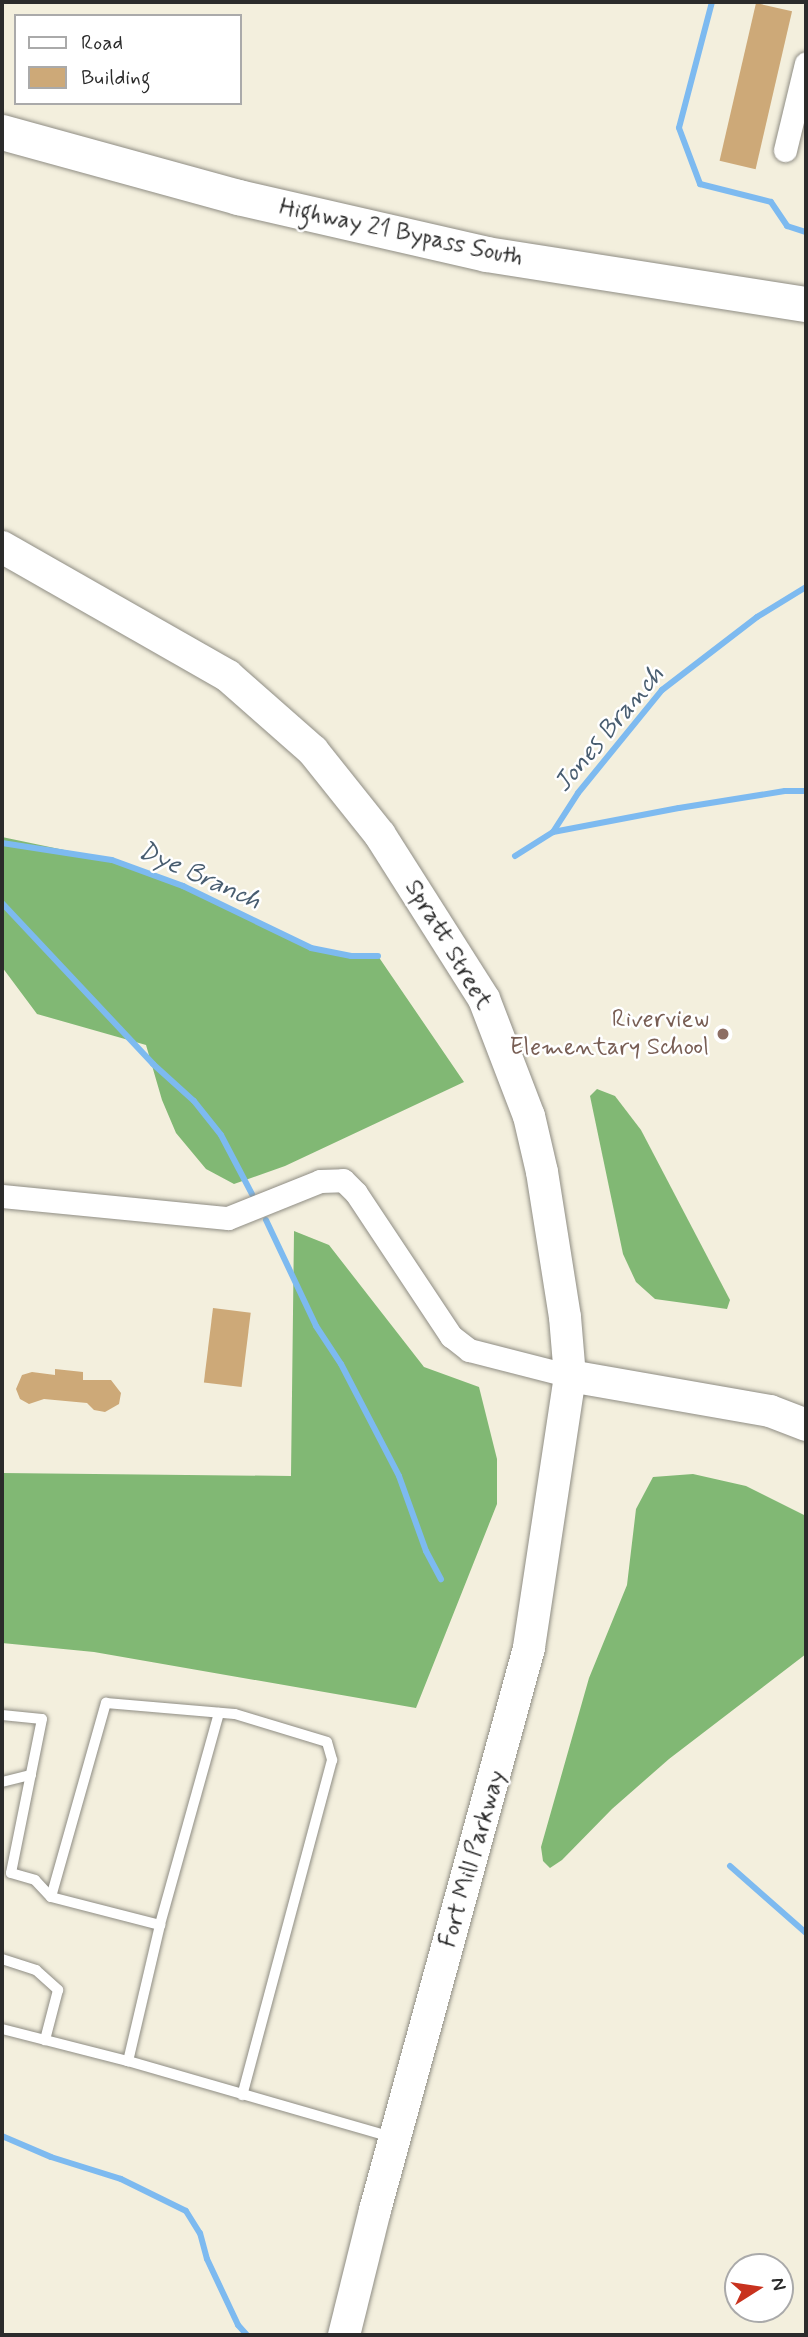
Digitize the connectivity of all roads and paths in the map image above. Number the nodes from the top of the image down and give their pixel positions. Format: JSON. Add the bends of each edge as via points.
{"nodes":[{"id":1,"x":806,"y":63,"type":"edge"},
{"id":2,"x":802,"y":97,"type":"edge"},
{"id":3,"x":2,"y":132,"type":"edge"},
{"id":4,"x":785,"y":150,"type":"dead end"},
{"id":5,"x":806,"y":304,"type":"edge"},
{"id":6,"x":2,"y":547,"type":"edge"},
{"id":7,"x":2,"y":1196,"type":"edge"},
{"id":8,"x":570,"y":1376,"type":"junction"},
{"id":9,"x":806,"y":1425,"type":"edge"},
{"id":10,"x":219,"y":1713,"type":"junction"},
{"id":11,"x":2,"y":1715,"type":"edge"},
{"id":12,"x":31,"y":1775,"type":"junction"},
{"id":13,"x":2,"y":1782,"type":"edge"},
{"id":14,"x":6,"y":1874,"type":"edge"},
{"id":15,"x":51,"y":1897,"type":"junction"},
{"id":16,"x":160,"y":1925,"type":"junction"},
{"id":17,"x":2,"y":1959,"type":"edge"},
{"id":18,"x":2,"y":2029,"type":"edge"},
{"id":19,"x":45,"y":2040,"type":"junction"},
{"id":20,"x":128,"y":2061,"type":"junction"},
{"id":21,"x":242,"y":2095,"type":"junction"},
{"id":22,"x":395,"y":2138,"type":"junction"},
{"id":23,"x":344,"y":2335,"type":"edge"}],
"edges":[{"from":1,"to":2,"type":"street"},
{"from":2,"to":4,"type":"street"},
{"from":3,"to":5,"type":"main road","name":"Highway 21 Bypass South","via":[[238,197],[486,254]]},
{"from":6,"to":8,"type":"main road","name":"Spratt Street","via":[[228,676],[313,751],[380,835],[484,999],[513,1070],[542,1172]]},
{"from":7,"to":8,"type":"street","via":[[228,1218],[320,1181],[343,1180],[451,1336],[469,1350]]},
{"from":8,"to":9,"type":"main road","via":[[770,1411]]},
{"from":8,"to":22,"type":"main road","name":"Fort Mill Parkway","via":[[529,1648]]},
{"from":10,"to":15,"type":"lane","via":[[106,1703]]},
{"from":10,"to":16,"type":"lane"},
{"from":10,"to":21,"type":"lane","via":[[327,1742],[332,1760]]},
{"from":11,"to":12,"type":"lane","via":[[42,1719]]},
{"from":12,"to":13,"type":"lane"},
{"from":12,"to":14,"type":"lane"},
{"from":14,"to":15,"type":"lane","via":[[35,1880]]},
{"from":15,"to":16,"type":"lane"},
{"from":16,"to":20,"type":"lane"},
{"from":17,"to":19,"type":"lane","via":[[36,1970],[58,1990]]},
{"from":18,"to":19,"type":"lane"},
{"from":19,"to":20,"type":"lane"},
{"from":20,"to":21,"type":"lane"},
{"from":21,"to":22,"type":"lane"},
{"from":22,"to":23,"type":"main road","name":"Fort Mill Parkway"}]}
